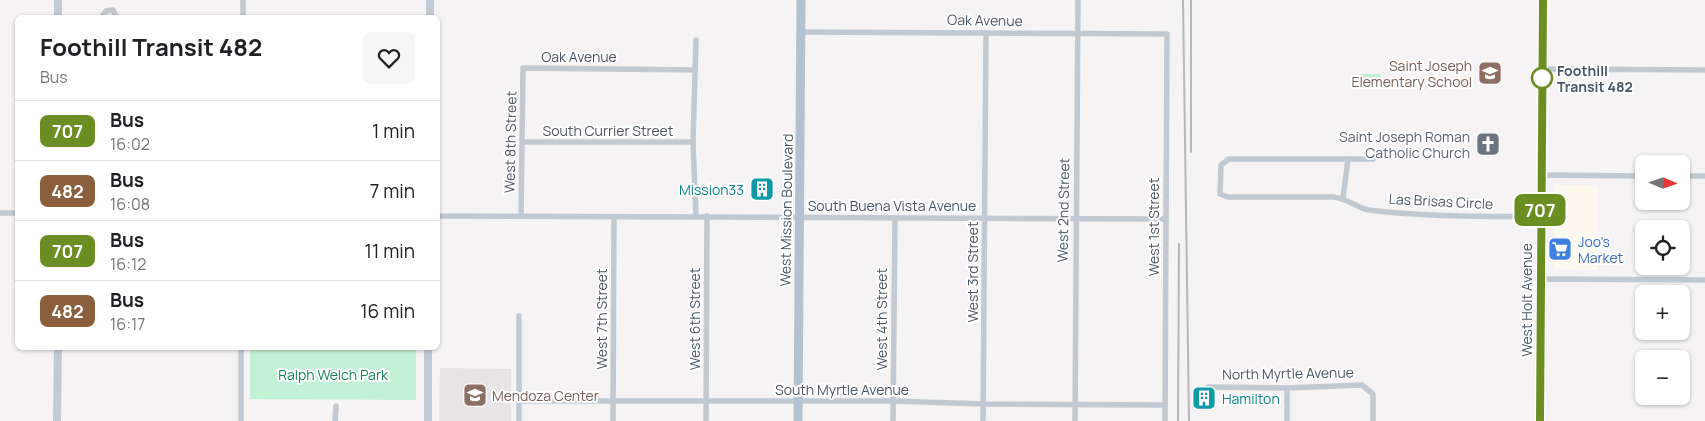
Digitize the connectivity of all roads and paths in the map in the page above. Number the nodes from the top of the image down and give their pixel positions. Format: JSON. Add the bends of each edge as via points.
{"nodes":[{"id":1,"x":58,"y":0,"type":"edge"},
{"id":2,"x":243,"y":0,"type":"edge"},
{"id":3,"x":430,"y":0,"type":"edge"},
{"id":4,"x":801,"y":0,"type":"edge"},
{"id":5,"x":1078,"y":0,"type":"edge"},
{"id":6,"x":1543,"y":0,"type":"edge"},
{"id":7,"x":58,"y":15,"type":"edge"},
{"id":8,"x":103,"y":15,"type":"edge"},
{"id":9,"x":116,"y":15,"type":"edge"},
{"id":10,"x":243,"y":15,"type":"edge"},
{"id":11,"x":430,"y":15,"type":"edge"},
{"id":12,"x":802,"y":32,"type":"junction"},
{"id":13,"x":986,"y":33,"type":"junction"},
{"id":14,"x":1078,"y":34,"type":"junction"},
{"id":15,"x":1167,"y":34,"type":"joint"},
{"id":16,"x":696,"y":40,"type":"dead end"},
{"id":17,"x":523,"y":68,"type":"joint"},
{"id":18,"x":1542,"y":69,"type":"junction"},
{"id":19,"x":695,"y":70,"type":"junction"},
{"id":20,"x":1705,"y":70,"type":"edge"},
{"id":21,"x":523,"y":142,"type":"junction"},
{"id":22,"x":693,"y":142,"type":"junction"},
{"id":23,"x":1348,"y":159,"type":"junction"},
{"id":24,"x":1372,"y":160,"type":"dead end"},
{"id":25,"x":1540,"y":175,"type":"junction"},
{"id":26,"x":1635,"y":176,"type":"edge"},
{"id":27,"x":1690,"y":176,"type":"edge"},
{"id":28,"x":1705,"y":176,"type":"edge"},
{"id":29,"x":1343,"y":198,"type":"junction"},
{"id":30,"x":0,"y":213,"type":"edge"},
{"id":31,"x":15,"y":213,"type":"edge"},
{"id":32,"x":440,"y":216,"type":"edge"},
{"id":33,"x":521,"y":216,"type":"junction"},
{"id":34,"x":696,"y":216,"type":"junction"},
{"id":35,"x":707,"y":216,"type":"junction"},
{"id":36,"x":1540,"y":216,"type":"junction"},
{"id":37,"x":614,"y":217,"type":"junction"},
{"id":38,"x":799,"y":218,"type":"junction"},
{"id":39,"x":895,"y":218,"type":"junction"},
{"id":40,"x":984,"y":218,"type":"junction"},
{"id":41,"x":1166,"y":219,"type":"junction"},
{"id":42,"x":1075,"y":220,"type":"junction"},
{"id":43,"x":1540,"y":279,"type":"junction"},
{"id":44,"x":1705,"y":280,"type":"edge"},
{"id":45,"x":519,"y":316,"type":"dead end"},
{"id":46,"x":58,"y":350,"type":"edge"},
{"id":47,"x":241,"y":350,"type":"edge"},
{"id":48,"x":428,"y":350,"type":"edge"},
{"id":49,"x":1208,"y":387,"type":"dead end"},
{"id":50,"x":1287,"y":388,"type":"junction"},
{"id":51,"x":893,"y":400,"type":"junction"},
{"id":52,"x":519,"y":401,"type":"junction"},
{"id":53,"x":706,"y":401,"type":"junction"},
{"id":54,"x":613,"y":402,"type":"junction"},
{"id":55,"x":798,"y":402,"type":"junction"},
{"id":56,"x":983,"y":404,"type":"junction"},
{"id":57,"x":1075,"y":405,"type":"junction"},
{"id":58,"x":1165,"y":405,"type":"junction"},
{"id":59,"x":336,"y":406,"type":"dead end"},
{"id":60,"x":57,"y":421,"type":"edge"},
{"id":61,"x":241,"y":421,"type":"edge"},
{"id":62,"x":336,"y":421,"type":"edge"},
{"id":63,"x":428,"y":421,"type":"edge"},
{"id":64,"x":519,"y":421,"type":"edge"},
{"id":65,"x":613,"y":421,"type":"edge"},
{"id":66,"x":706,"y":421,"type":"edge"},
{"id":67,"x":798,"y":421,"type":"edge"},
{"id":68,"x":893,"y":421,"type":"edge"},
{"id":69,"x":983,"y":421,"type":"edge"},
{"id":70,"x":1075,"y":421,"type":"edge"},
{"id":71,"x":1165,"y":421,"type":"edge"},
{"id":72,"x":1287,"y":421,"type":"edge"},
{"id":73,"x":1373,"y":421,"type":"edge"},
{"id":74,"x":1540,"y":421,"type":"edge"}],
"edges":[{"from":1,"to":7,"type":"street"},
{"from":2,"to":10,"type":"street"},
{"from":3,"to":11,"type":"street"},
{"from":4,"to":12,"type":"main road","name":"West Mission Boulevard"},
{"from":5,"to":14,"type":"street","name":"West 2nd Street"},
{"from":6,"to":18,"type":"main road","name":"West Holt Avenue"},
{"from":8,"to":9,"type":"street","via":[[113,10]]},
{"from":12,"to":13,"type":"street","name":"Oak Avenue"},
{"from":12,"to":38,"type":"main road","name":"West Mission Boulevard"},
{"from":13,"to":14,"type":"street","name":"Oak Avenue"},
{"from":13,"to":40,"type":"street","name":"West 3rd Street"},
{"from":14,"to":15,"type":"street","name":"Oak Avenue"},
{"from":14,"to":42,"type":"street","name":"West 2nd Street"},
{"from":15,"to":41,"type":"street","name":"West 1st Street"},
{"from":16,"to":19,"type":"street"},
{"from":17,"to":19,"type":"street","name":"Oak Avenue"},
{"from":17,"to":21,"type":"street","name":"West 8th Street"},
{"from":18,"to":20,"type":"street"},
{"from":18,"to":25,"type":"main road","name":"West Holt Avenue"},
{"from":19,"to":22,"type":"street"},
{"from":21,"to":22,"type":"street","name":"South Currier Street"},
{"from":21,"to":33,"type":"street","name":"West 8th Street"},
{"from":22,"to":34,"type":"street"},
{"from":23,"to":24,"type":"street","name":"Las Brisas Circle"},
{"from":23,"to":29,"type":"street"},
{"from":23,"to":29,"type":"street","name":"Las Brisas Circle","via":[[1229,159],[1221,165],[1220,194],[1228,197]]},
{"from":25,"to":26,"type":"street"},
{"from":25,"to":36,"type":"main road","name":"West Holt Avenue"},
{"from":27,"to":28,"type":"street"},
{"from":29,"to":36,"type":"street","name":"Las Brisas Circle","via":[[1367,210]]},
{"from":30,"to":31,"type":"street"},
{"from":32,"to":33,"type":"street","name":"South Buena Vista Avenue"},
{"from":33,"to":37,"type":"street","name":"South Buena Vista Avenue"},
{"from":34,"to":35,"type":"street","name":"South Buena Vista Avenue"},
{"from":34,"to":37,"type":"street","name":"South Buena Vista Avenue"},
{"from":35,"to":38,"type":"street","name":"South Buena Vista Avenue"},
{"from":35,"to":53,"type":"street","name":"West 6th Street"},
{"from":36,"to":43,"type":"main road","name":"West Holt Avenue"},
{"from":37,"to":54,"type":"street","name":"West 7th Street"},
{"from":38,"to":39,"type":"street","name":"South Buena Vista Avenue"},
{"from":38,"to":55,"type":"main road","name":"West Mission Boulevard"},
{"from":39,"to":40,"type":"street","name":"South Buena Vista Avenue"},
{"from":39,"to":51,"type":"street","name":"West 4th Street"},
{"from":40,"to":42,"type":"street","name":"South Buena Vista Avenue"},
{"from":40,"to":56,"type":"street","name":"West 3rd Street"},
{"from":41,"to":42,"type":"street","name":"South Buena Vista Avenue"},
{"from":41,"to":58,"type":"street","name":"West 1st Street"},
{"from":42,"to":57,"type":"street","name":"West 2nd Street"},
{"from":43,"to":44,"type":"street"},
{"from":43,"to":74,"type":"main road","name":"West Holt Avenue"},
{"from":45,"to":52,"type":"street"},
{"from":46,"to":60,"type":"street"},
{"from":47,"to":61,"type":"street"},
{"from":48,"to":63,"type":"street"},
{"from":49,"to":50,"type":"street","name":"North Myrtle Avenue"},
{"from":50,"to":72,"type":"street"},
{"from":50,"to":73,"type":"street","name":"North Myrtle Avenue","via":[[1362,385],[1373,394]]},
{"from":51,"to":55,"type":"street","name":"South Myrtle Avenue"},
{"from":51,"to":56,"type":"street","name":"South Myrtle Avenue"},
{"from":51,"to":68,"type":"street","name":"West 4th Street"},
{"from":52,"to":54,"type":"street","name":"South Myrtle Avenue"},
{"from":52,"to":64,"type":"street"},
{"from":53,"to":54,"type":"street","name":"South Myrtle Avenue"},
{"from":53,"to":55,"type":"street","name":"South Myrtle Avenue"},
{"from":53,"to":66,"type":"street","name":"West 6th Street"},
{"from":54,"to":65,"type":"street","name":"West 7th Street"},
{"from":55,"to":67,"type":"main road","name":"West Mission Boulevard"},
{"from":56,"to":57,"type":"street","name":"South Myrtle Avenue"},
{"from":56,"to":69,"type":"street","name":"West 3rd Street"},
{"from":57,"to":58,"type":"street","name":"South Myrtle Avenue"},
{"from":57,"to":70,"type":"street","name":"West 2nd Street"},
{"from":58,"to":71,"type":"street","name":"West 1st Street"},
{"from":59,"to":62,"type":"street"}]}
